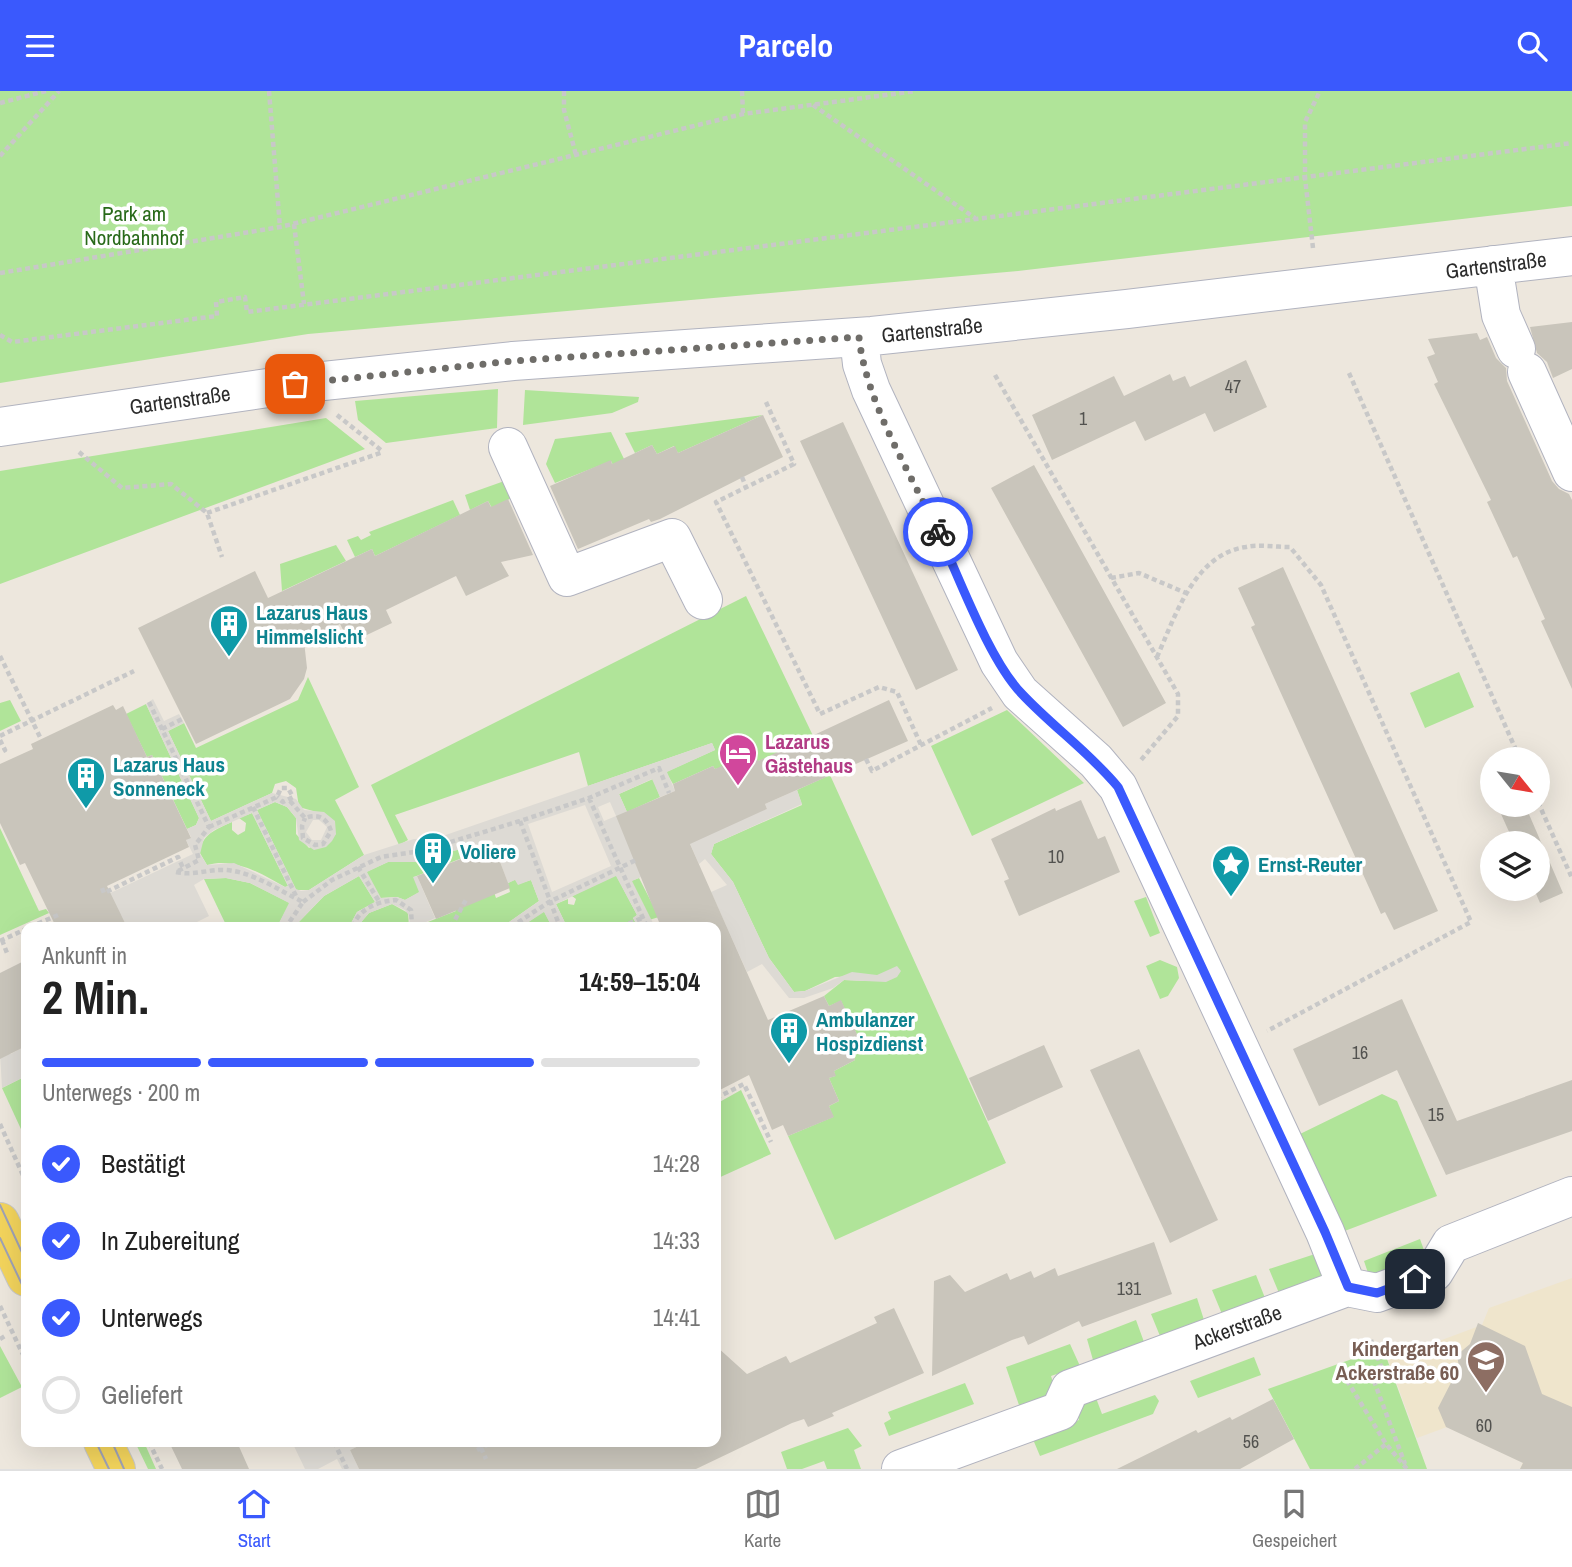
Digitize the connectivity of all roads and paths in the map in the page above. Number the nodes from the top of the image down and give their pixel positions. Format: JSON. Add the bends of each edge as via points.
{"nodes":[{"id":1,"x":46,"y":91,"type":"edge"},
{"id":2,"x":59,"y":91,"type":"edge"},
{"id":3,"x":269,"y":91,"type":"edge"},
{"id":4,"x":564,"y":91,"type":"edge"},
{"id":5,"x":742,"y":91,"type":"edge"},
{"id":6,"x":916,"y":91,"type":"edge"},
{"id":7,"x":1320,"y":91,"type":"edge"},
{"id":8,"x":0,"y":103,"type":"edge"},
{"id":9,"x":812,"y":105,"type":"junction"},
{"id":10,"x":743,"y":114,"type":"junction"},
{"id":11,"x":1572,"y":143,"type":"edge"},
{"id":12,"x":576,"y":155,"type":"junction"},
{"id":13,"x":0,"y":156,"type":"edge"},
{"id":14,"x":1305,"y":178,"type":"junction"},
{"id":15,"x":976,"y":219,"type":"junction"},
{"id":16,"x":294,"y":224,"type":"junction"},
{"id":17,"x":280,"y":227,"type":"junction"},
{"id":18,"x":1313,"y":248,"type":"dead end"},
{"id":19,"x":1572,"y":255,"type":"edge"},
{"id":20,"x":1493,"y":265,"type":"junction"},
{"id":21,"x":0,"y":272,"type":"edge"},
{"id":22,"x":304,"y":304,"type":"junction"},
{"id":23,"x":0,"y":335,"type":"edge"},
{"id":24,"x":859,"y":337,"type":"junction"},
{"id":25,"x":1349,"y":373,"type":"dead end"},
{"id":26,"x":995,"y":375,"type":"dead end"},
{"id":27,"x":766,"y":402,"type":"dead end"},
{"id":28,"x":330,"y":410,"type":"dead end"},
{"id":29,"x":0,"y":426,"type":"edge"},
{"id":30,"x":508,"y":447,"type":"dead end"},
{"id":31,"x":79,"y":451,"type":"dead end"},
{"id":32,"x":1572,"y":472,"type":"edge"},
{"id":33,"x":741,"y":477,"type":"dead end"},
{"id":34,"x":746,"y":487,"type":"junction"},
{"id":35,"x":207,"y":513,"type":"junction"},
{"id":36,"x":222,"y":557,"type":"dead end"},
{"id":37,"x":1111,"y":578,"type":"junction"},
{"id":38,"x":1186,"y":593,"type":"junction"},
{"id":39,"x":703,"y":600,"type":"dead end"},
{"id":40,"x":0,"y":656,"type":"edge"},
{"id":41,"x":1157,"y":657,"type":"junction"},
{"id":42,"x":134,"y":671,"type":"dead end"},
{"id":43,"x":1020,"y":693,"type":"junction"},
{"id":44,"x":149,"y":702,"type":"dead end"},
{"id":45,"x":182,"y":719,"type":"dead end"},
{"id":46,"x":32,"y":722,"type":"junction"},
{"id":47,"x":162,"y":729,"type":"junction"},
{"id":48,"x":0,"y":738,"type":"edge"},
{"id":49,"x":41,"y":739,"type":"dead end"},
{"id":50,"x":921,"y":745,"type":"junction"},
{"id":51,"x":1515,"y":747,"type":"edge"},
{"id":52,"x":0,"y":753,"type":"edge"},
{"id":53,"x":866,"y":759,"type":"dead end"},
{"id":54,"x":1118,"y":787,"type":"junction"},
{"id":55,"x":669,"y":793,"type":"dead end"},
{"id":56,"x":277,"y":797,"type":"junction"},
{"id":57,"x":589,"y":798,"type":"junction"},
{"id":58,"x":290,"y":801,"type":"junction"},
{"id":59,"x":253,"y":807,"type":"junction"},
{"id":60,"x":1545,"y":817,"type":"edge"},
{"id":61,"x":305,"y":818,"type":"junction"},
{"id":62,"x":520,"y":821,"type":"junction"},
{"id":63,"x":209,"y":827,"type":"junction"},
{"id":64,"x":636,"y":860,"type":"dead end"},
{"id":65,"x":358,"y":867,"type":"junction"},
{"id":66,"x":183,"y":868,"type":"junction"},
{"id":67,"x":619,"y":868,"type":"junction"},
{"id":68,"x":1572,"y":878,"type":"edge"},
{"id":69,"x":102,"y":888,"type":"dead end"},
{"id":70,"x":467,"y":898,"type":"dead end"},
{"id":71,"x":297,"y":899,"type":"junction"},
{"id":72,"x":303,"y":902,"type":"junction"},
{"id":73,"x":549,"y":902,"type":"junction"},
{"id":74,"x":380,"y":903,"type":"junction"},
{"id":75,"x":58,"y":915,"type":"dead end"},
{"id":76,"x":642,"y":918,"type":"junction"},
{"id":77,"x":42,"y":922,"type":"edge"},
{"id":78,"x":289,"y":922,"type":"edge"},
{"id":79,"x":356,"y":922,"type":"edge"},
{"id":80,"x":412,"y":922,"type":"edge"},
{"id":81,"x":454,"y":922,"type":"edge"},
{"id":82,"x":519,"y":922,"type":"edge"},
{"id":83,"x":558,"y":922,"type":"edge"},
{"id":84,"x":633,"y":922,"type":"edge"},
{"id":85,"x":644,"y":922,"type":"edge"},
{"id":86,"x":21,"y":931,"type":"edge"},
{"id":87,"x":1,"y":941,"type":"edge"},
{"id":88,"x":7,"y":953,"type":"dead end"},
{"id":89,"x":1238,"y":1047,"type":"junction"},
{"id":90,"x":721,"y":1096,"type":"edge"},
{"id":91,"x":0,"y":1124,"type":"edge"},
{"id":92,"x":771,"y":1142,"type":"dead end"},
{"id":93,"x":21,"y":1171,"type":"edge"},
{"id":94,"x":1572,"y":1196,"type":"edge"},
{"id":95,"x":0,"y":1222,"type":"edge"},
{"id":96,"x":21,"y":1266,"type":"edge"},
{"id":97,"x":1348,"y":1287,"type":"junction"},
{"id":98,"x":0,"y":1306,"type":"edge"},
{"id":99,"x":1371,"y":1339,"type":"dead end"},
{"id":100,"x":21,"y":1350,"type":"edge"},
{"id":101,"x":1338,"y":1366,"type":"dead end"},
{"id":102,"x":1386,"y":1444,"type":"junction"},
{"id":103,"x":105,"y":1447,"type":"edge"},
{"id":104,"x":151,"y":1447,"type":"edge"},
{"id":105,"x":336,"y":1447,"type":"edge"},
{"id":106,"x":483,"y":1447,"type":"edge"},
{"id":107,"x":486,"y":1459,"type":"dead end"},
{"id":108,"x":1406,"y":1466,"type":"edge"},
{"id":109,"x":116,"y":1469,"type":"edge"},
{"id":110,"x":162,"y":1469,"type":"edge"},
{"id":111,"x":347,"y":1469,"type":"edge"},
{"id":112,"x":901,"y":1469,"type":"edge"},
{"id":113,"x":1356,"y":1469,"type":"edge"}],
"edges":[{"from":1,"to":8,"type":"path"},
{"from":2,"to":13,"type":"path"},
{"from":3,"to":17,"type":"path"},
{"from":4,"to":12,"type":"path","via":[[564,110]]},
{"from":5,"to":10,"type":"path"},
{"from":6,"to":9,"type":"path"},
{"from":7,"to":14,"type":"path","via":[[1305,122]]},
{"from":9,"to":10,"type":"path"},
{"from":9,"to":15,"type":"path"},
{"from":10,"to":12,"type":"path"},
{"from":11,"to":14,"type":"path"},
{"from":12,"to":16,"type":"path"},
{"from":14,"to":15,"type":"path"},
{"from":14,"to":18,"type":"path"},
{"from":15,"to":22,"type":"path"},
{"from":16,"to":17,"type":"path"},
{"from":16,"to":22,"type":"path"},
{"from":17,"to":21,"type":"path"},
{"from":19,"to":20,"type":"street","name":"Gartenstraße"},
{"from":20,"to":24,"type":"street","name":"Gartenstraße"},
{"from":20,"to":32,"type":"street","via":[[1501,315]]},
{"from":22,"to":23,"type":"path","via":[[247,312],[244,297],[216,302],[217,316],[12,342]]},
{"from":24,"to":29,"type":"street","name":"Gartenstraße","via":[[513,361],[295,384]]},
{"from":24,"to":43,"type":"street","via":[[871,390],[999,662]]},
{"from":25,"to":51,"type":"path"},
{"from":26,"to":37,"type":"path"},
{"from":27,"to":34,"type":"path","via":[[794,464]]},
{"from":28,"to":35,"type":"path","via":[[383,452]]},
{"from":30,"to":39,"type":"street","via":[[567,577],[672,538]]},
{"from":31,"to":35,"type":"path","via":[[121,488],[171,484]]},
{"from":33,"to":34,"type":"path"},
{"from":34,"to":50,"type":"path","via":[[716,502],[820,713],[879,687],[897,692]]},
{"from":35,"to":36,"type":"path"},
{"from":37,"to":38,"type":"path","via":[[1139,573]]},
{"from":37,"to":41,"type":"path"},
{"from":38,"to":41,"type":"path"},
{"from":38,"to":89,"type":"path","via":[[1209,564],[1244,547],[1290,547],[1321,585],[1471,922]]},
{"from":40,"to":46,"type":"path"},
{"from":41,"to":54,"type":"path","via":[[1178,694],[1178,716]]},
{"from":42,"to":46,"type":"path"},
{"from":43,"to":50,"type":"path"},
{"from":43,"to":54,"type":"street","via":[[1096,761]]},
{"from":44,"to":47,"type":"path"},
{"from":45,"to":47,"type":"path"},
{"from":46,"to":48,"type":"path"},
{"from":46,"to":49,"type":"path"},
{"from":47,"to":63,"type":"path"},
{"from":48,"to":52,"type":"path","via":[[5,750]]},
{"from":50,"to":53,"type":"path","via":[[872,771]]},
{"from":54,"to":89,"type":"street"},
{"from":55,"to":57,"type":"path","via":[[659,768]]},
{"from":56,"to":58,"type":"path"},
{"from":56,"to":58,"type":"path","via":[[278,790],[288,788]]},
{"from":56,"to":59,"type":"path"},
{"from":57,"to":62,"type":"path"},
{"from":57,"to":67,"type":"path"},
{"from":58,"to":61,"type":"path"},
{"from":59,"to":63,"type":"path"},
{"from":59,"to":71,"type":"path"},
{"from":60,"to":68,"type":"path"},
{"from":61,"to":61,"type":"path","via":[[319,816],[329,825],[331,831],[323,843],[316,845],[303,838]]},
{"from":62,"to":65,"type":"path"},
{"from":62,"to":73,"type":"path"},
{"from":63,"to":66,"type":"path","via":[[195,845],[199,860]]},
{"from":64,"to":67,"type":"path"},
{"from":65,"to":72,"type":"path"},
{"from":65,"to":74,"type":"path"},
{"from":66,"to":69,"type":"path","via":[[178,857],[104,893]]},
{"from":66,"to":71,"type":"path","via":[[176,871],[191,875],[228,870]]},
{"from":67,"to":73,"type":"path"},
{"from":67,"to":76,"type":"path"},
{"from":70,"to":81,"type":"path"},
{"from":71,"to":72,"type":"path"},
{"from":72,"to":78,"type":"path"},
{"from":73,"to":82,"type":"path"},
{"from":73,"to":83,"type":"path"},
{"from":74,"to":79,"type":"path","via":[[361,913]]},
{"from":74,"to":80,"type":"path","via":[[396,900],[405,905]]},
{"from":75,"to":77,"type":"path"},
{"from":76,"to":84,"type":"path"},
{"from":76,"to":85,"type":"path"},
{"from":86,"to":87,"type":"path"},
{"from":87,"to":88,"type":"path"},
{"from":89,"to":97,"type":"street"},
{"from":90,"to":92,"type":"path","via":[[744,1084]]},
{"from":91,"to":93,"type":"path"},
{"from":94,"to":97,"type":"street","name":"Ackerstraße","via":[[1451,1244],[1434,1272],[1377,1293]]},
{"from":95,"to":96,"type":"main road"},
{"from":97,"to":112,"type":"street","name":"Ackerstraße","via":[[1070,1389],[1060,1411]]},
{"from":98,"to":100,"type":"path"},
{"from":99,"to":108,"type":"path","via":[[1382,1369],[1371,1373]]},
{"from":101,"to":102,"type":"path"},
{"from":102,"to":108,"type":"path"},
{"from":102,"to":113,"type":"path"},
{"from":103,"to":109,"type":"main road"},
{"from":104,"to":110,"type":"path"},
{"from":105,"to":111,"type":"path"},
{"from":106,"to":107,"type":"path","via":[[479,1449]]}]}
